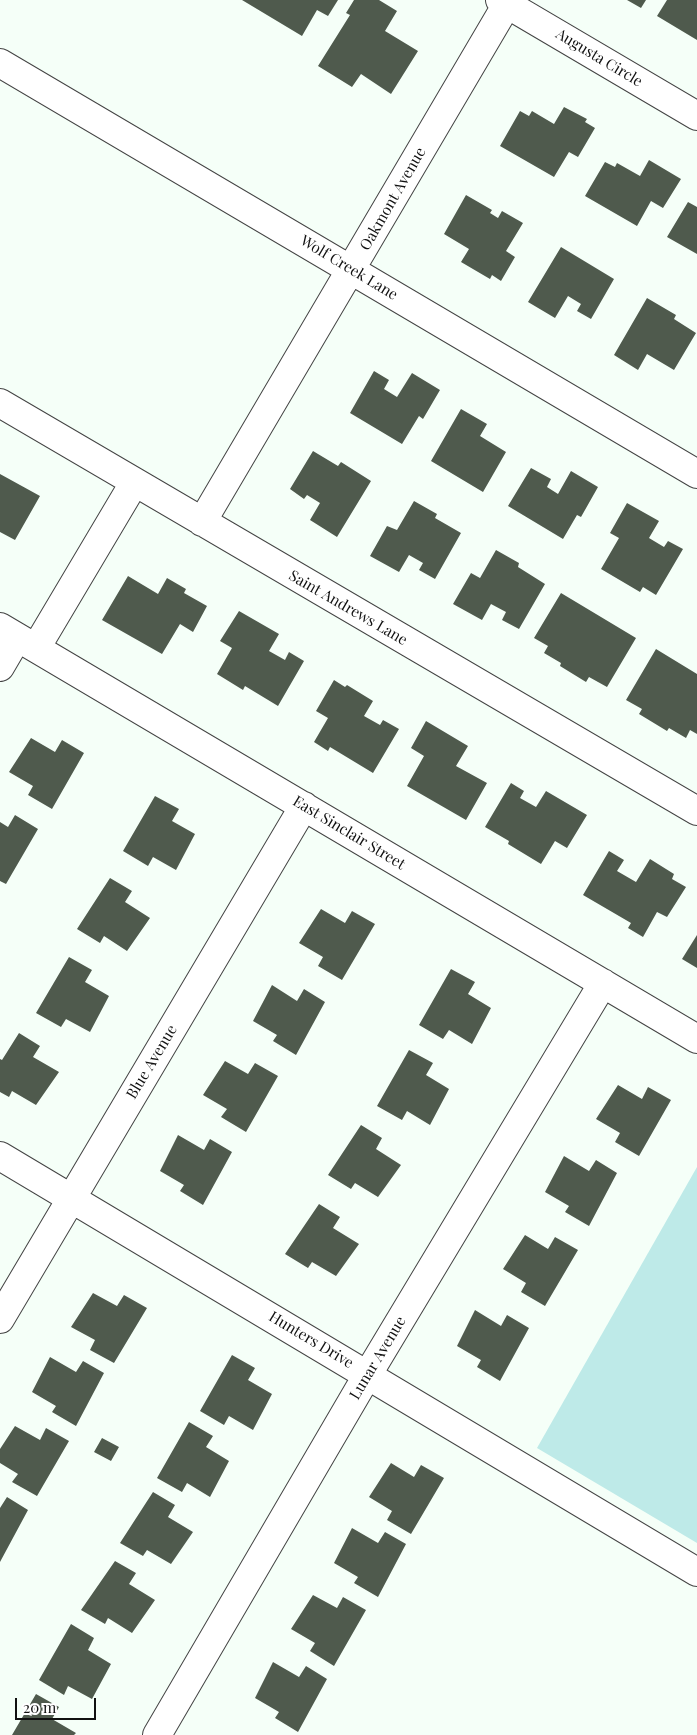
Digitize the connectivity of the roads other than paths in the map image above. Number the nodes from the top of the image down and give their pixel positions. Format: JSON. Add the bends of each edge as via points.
{"nodes":[{"id":1,"x":504,"y":2,"type":"edge"},
{"id":2,"x":0,"y":63,"type":"edge"},
{"id":3,"x":697,"y":116,"type":"edge"},
{"id":4,"x":351,"y":270,"type":"junction"},
{"id":5,"x":0,"y":403,"type":"edge"},
{"id":6,"x":697,"y":474,"type":"edge"},
{"id":7,"x":134,"y":482,"type":"junction"},
{"id":8,"x":202,"y":522,"type":"junction"},
{"id":9,"x":18,"y":638,"type":"edge"},
{"id":10,"x":0,"y":667,"type":"edge"},
{"id":11,"x":304,"y":806,"type":"junction"},
{"id":12,"x":697,"y":812,"type":"edge"},
{"id":13,"x":603,"y":983,"type":"junction"},
{"id":14,"x":697,"y":1039,"type":"edge"},
{"id":15,"x":0,"y":1156,"type":"edge"},
{"id":16,"x":70,"y":1198,"type":"junction"},
{"id":17,"x":0,"y":1319,"type":"edge"},
{"id":18,"x":368,"y":1374,"type":"junction"},
{"id":19,"x":697,"y":1572,"type":"edge"},
{"id":20,"x":157,"y":1735,"type":"edge"}],
"edges":[{"from":1,"to":3,"type":"street","name":"Augusta Circle"},
{"from":1,"to":4,"type":"street","name":"Oakmont Avenue"},
{"from":2,"to":4,"type":"street","name":"Wolf Creek Lane"},
{"from":4,"to":6,"type":"street","name":"Wolf Creek Lane"},
{"from":4,"to":8,"type":"street","name":"Oakmont Avenue"},
{"from":5,"to":7,"type":"street","name":"Saint Andrews Lane"},
{"from":7,"to":8,"type":"street","name":"Saint Andrews Lane"},
{"from":7,"to":9,"type":"street"},
{"from":8,"to":12,"type":"street","name":"Saint Andrews Lane"},
{"from":9,"to":10,"type":"street"},
{"from":9,"to":11,"type":"street","name":"East Sinclair Street"},
{"from":11,"to":13,"type":"street","name":"East Sinclair Street"},
{"from":11,"to":16,"type":"street","name":"Blue Avenue"},
{"from":13,"to":14,"type":"street","name":"East Sinclair Street"},
{"from":13,"to":18,"type":"street","name":"Lunar Avenue"},
{"from":15,"to":16,"type":"street","name":"Hunters Drive"},
{"from":16,"to":17,"type":"street","name":"Blue Avenue"},
{"from":16,"to":18,"type":"street","name":"Hunters Drive"},
{"from":18,"to":19,"type":"street","name":"Hunters Drive"},
{"from":18,"to":20,"type":"street","name":"Lunar Avenue"}]}
